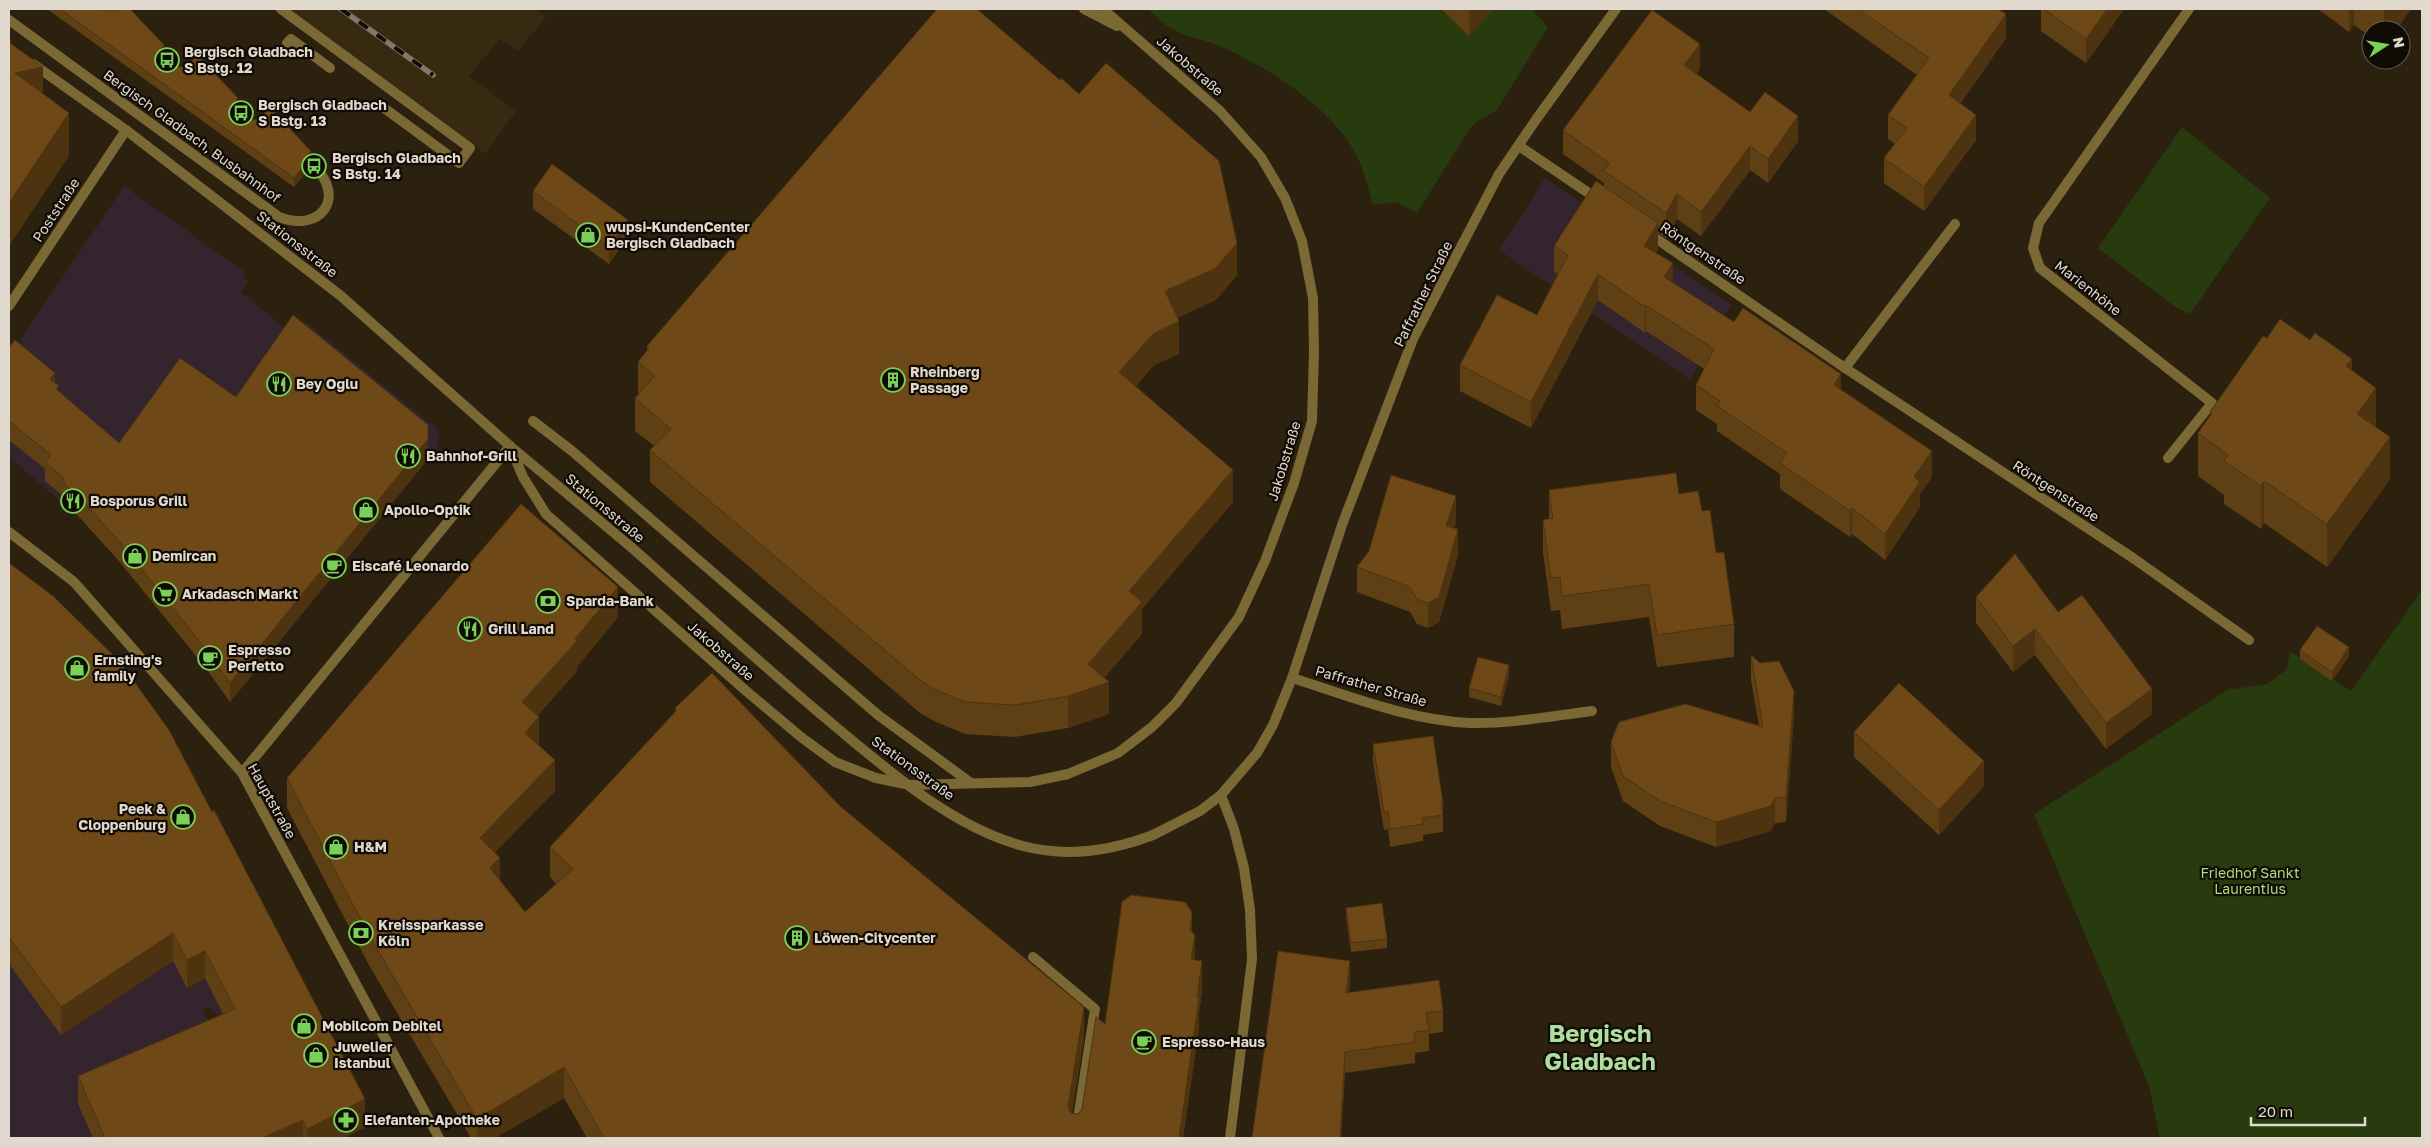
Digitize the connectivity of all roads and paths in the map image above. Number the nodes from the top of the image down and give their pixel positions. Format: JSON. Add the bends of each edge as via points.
{"nodes":[{"id":1,"x":101,"y":9,"type":"edge"},
{"id":2,"x":116,"y":9,"type":"edge"},
{"id":3,"x":281,"y":9,"type":"edge"},
{"id":4,"x":1084,"y":9,"type":"edge"},
{"id":5,"x":1103,"y":9,"type":"edge"},
{"id":6,"x":1616,"y":9,"type":"edge"},
{"id":7,"x":2189,"y":9,"type":"edge"},
{"id":8,"x":9,"y":20,"type":"edge"},
{"id":9,"x":1133,"y":35,"type":"junction"},
{"id":10,"x":287,"y":43,"type":"dead end"},
{"id":11,"x":24,"y":58,"type":"edge"},
{"id":12,"x":330,"y":68,"type":"dead end"},
{"id":13,"x":380,"y":105,"type":"dead end"},
{"id":14,"x":126,"y":130,"type":"junction"},
{"id":15,"x":1519,"y":146,"type":"junction"},
{"id":16,"x":314,"y":166,"type":"dead end"},
{"id":17,"x":1606,"y":204,"type":"edge"},
{"id":18,"x":1955,"y":224,"type":"dead end"},
{"id":19,"x":1638,"y":226,"type":"edge"},
{"id":20,"x":9,"y":306,"type":"edge"},
{"id":21,"x":1845,"y":368,"type":"junction"},
{"id":22,"x":534,"y":421,"type":"dead end"},
{"id":23,"x":510,"y":446,"type":"junction"},
{"id":24,"x":2168,"y":458,"type":"dead end"},
{"id":25,"x":9,"y":532,"type":"edge"},
{"id":26,"x":2249,"y":640,"type":"dead end"},
{"id":27,"x":1292,"y":678,"type":"junction"},
{"id":28,"x":1592,"y":711,"type":"dead end"},
{"id":29,"x":242,"y":773,"type":"junction"},
{"id":30,"x":971,"y":783,"type":"junction"},
{"id":31,"x":1221,"y":795,"type":"junction"},
{"id":32,"x":1033,"y":957,"type":"dead end"},
{"id":33,"x":439,"y":1138,"type":"edge"},
{"id":34,"x":1075,"y":1138,"type":"edge"},
{"id":35,"x":1230,"y":1138,"type":"edge"}],
"edges":[{"from":1,"to":2,"type":"street","via":[[109,15]]},
{"from":3,"to":13,"type":"street","via":[[470,148],[459,163]]},
{"from":4,"to":9,"type":"street","name":"Jakobstraße"},
{"from":5,"to":9,"type":"street","name":"Jakobstraße"},
{"from":6,"to":15,"type":"street","name":"Paffrather Straße"},
{"from":7,"to":24,"type":"street","name":"Marienhöhe","via":[[2039,223],[2033,248],[2040,268],[2212,403]]},
{"from":8,"to":16,"type":"street","name":"Bergisch Gladbach, Busbahnhof","via":[[279,217],[302,222],[323,210],[329,199],[329,186]]},
{"from":9,"to":30,"type":"street","name":"Jakobstraße","via":[[1220,111],[1261,157],[1285,198],[1302,241],[1312,298],[1312,421],[1294,483],[1265,561],[1239,617],[1170,709],[1118,753],[1068,774],[1030,782]]},
{"from":10,"to":12,"type":"street","via":[[291,39]]},
{"from":11,"to":14,"type":"street","name":"Stationsstraße"},
{"from":14,"to":20,"type":"street","name":"Poststraße"},
{"from":14,"to":23,"type":"street","name":"Stationsstraße","via":[[341,296]]},
{"from":15,"to":17,"type":"street"},
{"from":15,"to":27,"type":"street","name":"Paffrather Straße","via":[[1499,174],[1413,339],[1342,525]]},
{"from":18,"to":21,"type":"street"},
{"from":19,"to":21,"type":"street","name":"Röntgenstraße"},
{"from":21,"to":26,"type":"street","name":"Röntgenstraße","via":[[2134,558]]},
{"from":22,"to":30,"type":"street","via":[[878,714]]},
{"from":23,"to":29,"type":"street"},
{"from":23,"to":30,"type":"street","name":"Jakobstraße","via":[[523,477],[546,514],[745,690],[835,762],[876,778],[910,785]]},
{"from":23,"to":31,"type":"street","name":"Stationsstraße","bridge":true,"via":[[857,744],[927,798],[987,833],[1030,848],[1070,852],[1113,848],[1179,824]]},
{"from":25,"to":29,"type":"street","name":"Hauptstraße","via":[[74,582]]},
{"from":27,"to":28,"type":"street","name":"Paffrather Straße","via":[[1410,715],[1470,722]]},
{"from":27,"to":31,"type":"street","name":"Paffrather Straße","via":[[1273,725],[1257,753]]},
{"from":29,"to":33,"type":"street","name":"Hauptstraße"},
{"from":31,"to":35,"type":"street","via":[[1244,868],[1252,959]]},
{"from":32,"to":34,"type":"street","via":[[1095,1009]]}]}
